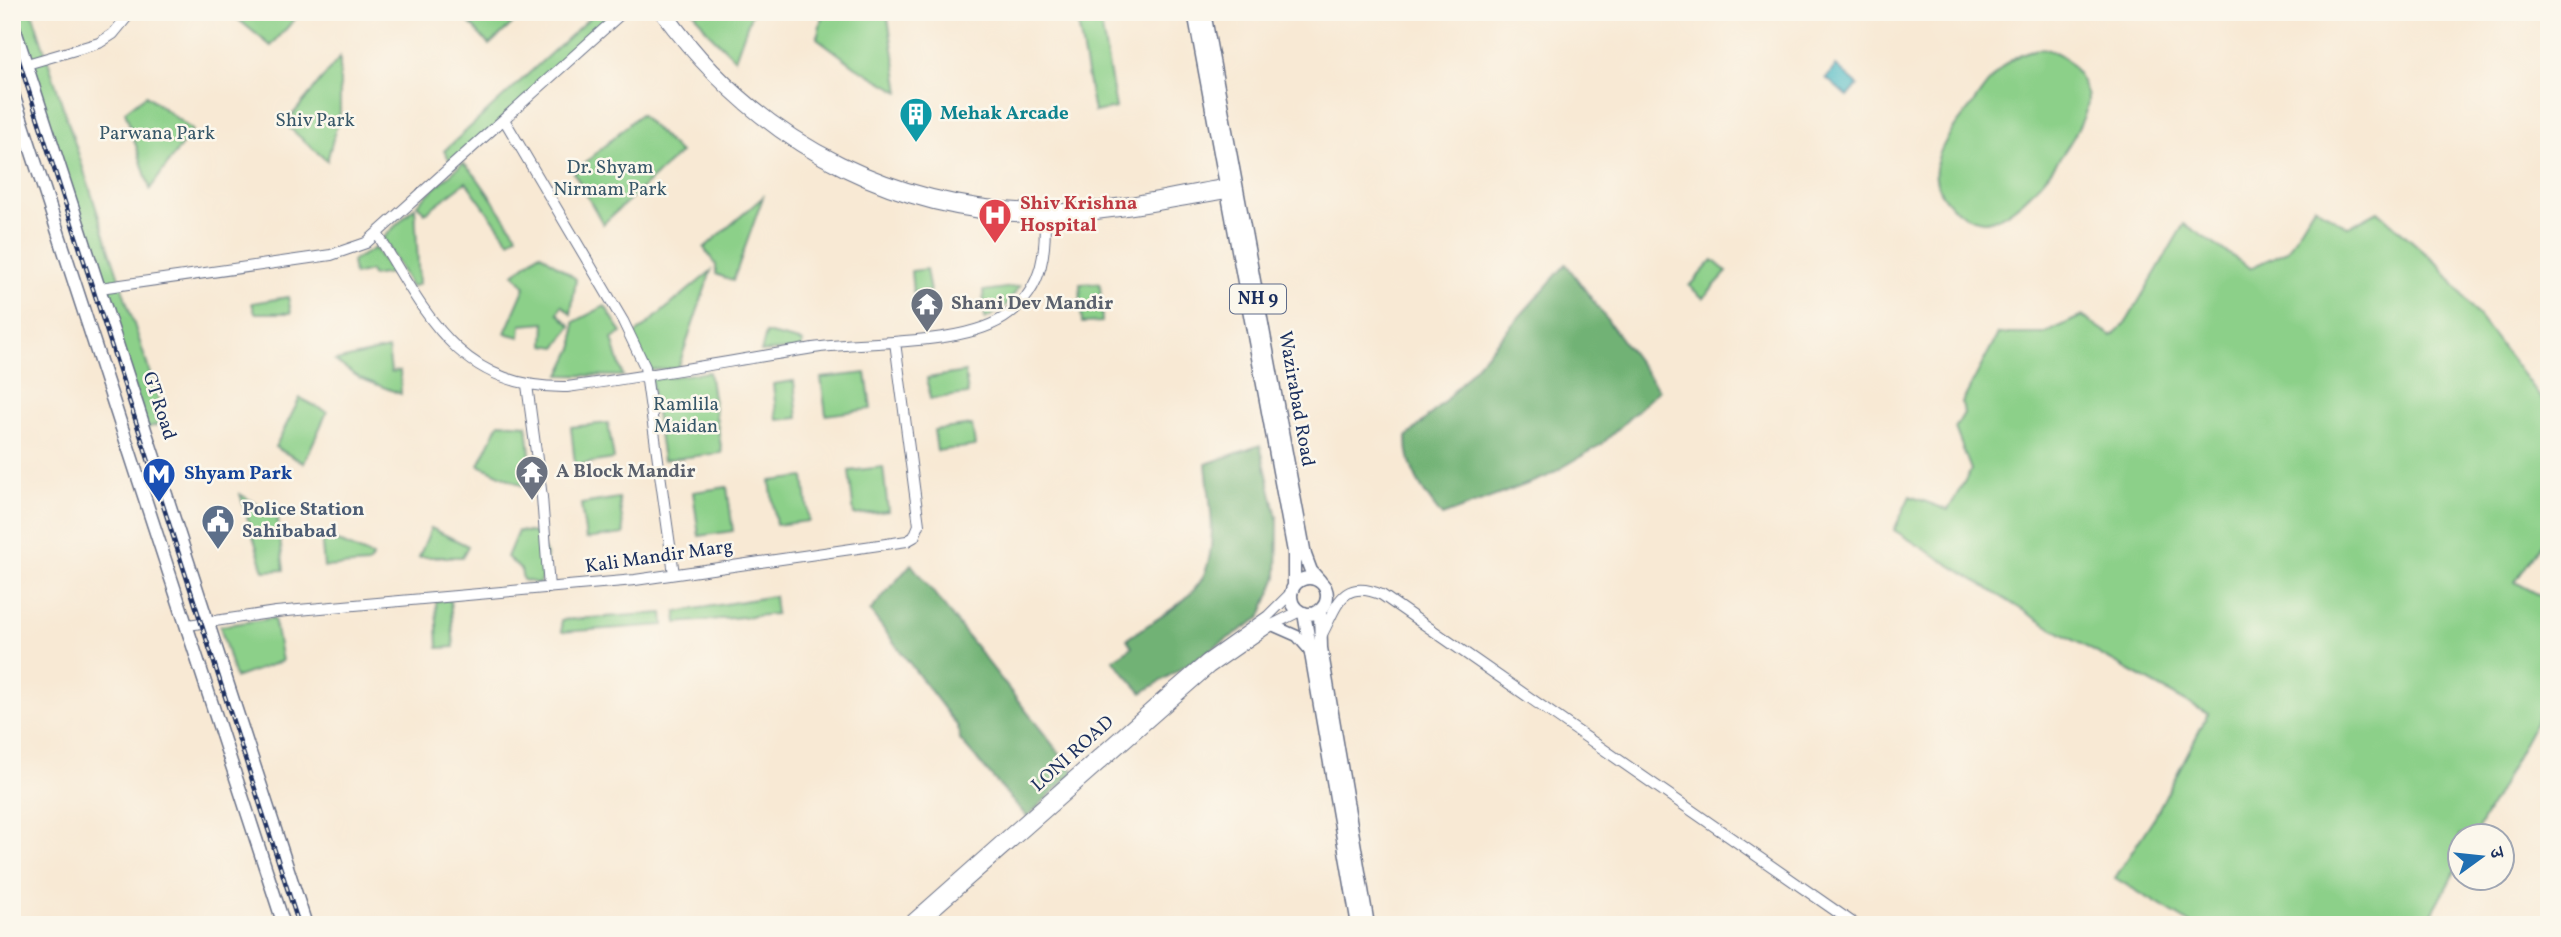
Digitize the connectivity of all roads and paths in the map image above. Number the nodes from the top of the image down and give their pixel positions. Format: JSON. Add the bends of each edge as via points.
{"nodes":[{"id":1,"x":131,"y":12,"type":"edge"},
{"id":2,"x":623,"y":12,"type":"edge"},
{"id":3,"x":659,"y":12,"type":"edge"},
{"id":4,"x":667,"y":12,"type":"edge"},
{"id":5,"x":1194,"y":12,"type":"edge"},
{"id":6,"x":1204,"y":12,"type":"edge"},
{"id":7,"x":12,"y":21,"type":"edge"},
{"id":8,"x":27,"y":64,"type":"junction"},
{"id":9,"x":12,"y":91,"type":"edge"},
{"id":10,"x":505,"y":121,"type":"junction"},
{"id":11,"x":1232,"y":188,"type":"junction"},
{"id":12,"x":1044,"y":212,"type":"junction"},
{"id":13,"x":378,"y":235,"type":"junction"},
{"id":14,"x":100,"y":288,"type":"junction"},
{"id":15,"x":895,"y":342,"type":"junction"},
{"id":16,"x":646,"y":374,"type":"junction"},
{"id":17,"x":527,"y":385,"type":"junction"},
{"id":18,"x":674,"y":574,"type":"junction"},
{"id":19,"x":1320,"y":581,"type":"junction"},
{"id":20,"x":549,"y":588,"type":"junction"},
{"id":21,"x":1293,"y":589,"type":"junction"},
{"id":22,"x":1320,"y":610,"type":"junction"},
{"id":23,"x":1302,"y":612,"type":"junction"},
{"id":24,"x":209,"y":621,"type":"junction"},
{"id":25,"x":1268,"y":624,"type":"junction"},
{"id":26,"x":188,"y":625,"type":"junction"},
{"id":27,"x":1320,"y":638,"type":"junction"},
{"id":28,"x":1313,"y":654,"type":"junction"},
{"id":29,"x":1164,"y":701,"type":"junction"},
{"id":30,"x":284,"y":925,"type":"edge"},
{"id":31,"x":306,"y":925,"type":"edge"},
{"id":32,"x":906,"y":925,"type":"edge"},
{"id":33,"x":918,"y":925,"type":"edge"},
{"id":34,"x":1358,"y":925,"type":"edge"},
{"id":35,"x":1368,"y":925,"type":"edge"},
{"id":36,"x":1856,"y":925,"type":"edge"}],
"edges":[{"from":1,"to":8,"type":"street","via":[[99,43]]},
{"from":2,"to":10,"type":"street"},
{"from":3,"to":12,"type":"street","via":[[690,53],[727,89],[826,164],[866,183],[950,206]]},
{"from":4,"to":12,"type":"street","via":[[695,49],[730,83],[830,159],[927,193]]},
{"from":5,"to":11,"type":"highway","name":"Wazirabad Road","number":"NH 9"},
{"from":6,"to":11,"type":"highway","name":"Wazirabad Road","number":"NH 9"},
{"from":7,"to":8,"type":"highway","name":"GT Road"},
{"from":8,"to":14,"type":"highway","name":"GT Road"},
{"from":9,"to":26,"type":"highway"},
{"from":10,"to":13,"type":"street"},
{"from":10,"to":16,"type":"street","via":[[618,312]]},
{"from":11,"to":12,"type":"street","via":[[1096,214]]},
{"from":11,"to":19,"type":"highway","name":"Wazirabad Road","number":"NH 9","via":[[1305,555]]},
{"from":11,"to":21,"type":"highway","name":"Wazirabad Road","number":"NH 9","via":[[1294,552]]},
{"from":12,"to":15,"type":"street","via":[[1044,263],[1032,288],[1012,312],[978,329]]},
{"from":13,"to":14,"type":"street","via":[[352,250],[331,255]]},
{"from":13,"to":17,"type":"street","via":[[421,308],[446,340],[483,366]]},
{"from":14,"to":24,"type":"highway","name":"GT Road"},
{"from":15,"to":16,"type":"street","via":[[816,347]]},
{"from":15,"to":18,"type":"street","name":"Kali Mandir Marg","via":[[919,525],[914,537]]},
{"from":16,"to":17,"type":"street","via":[[567,387]]},
{"from":16,"to":18,"type":"street"},
{"from":17,"to":20,"type":"street"},
{"from":18,"to":20,"type":"street","name":"Kali Mandir Marg"},
{"from":19,"to":21,"type":"highway","via":[[1306,578]]},
{"from":19,"to":22,"type":"highway","via":[[1327,595]]},
{"from":20,"to":24,"type":"street","name":"Kali Mandir Marg"},
{"from":21,"to":23,"type":"highway","via":[[1294,605]]},
{"from":21,"to":25,"type":"street"},
{"from":22,"to":23,"type":"highway"},
{"from":22,"to":27,"type":"highway"},
{"from":23,"to":25,"type":"street"},
{"from":23,"to":28,"type":"highway"},
{"from":24,"to":26,"type":"street","name":"Kali Mandir Marg"},
{"from":24,"to":31,"type":"highway","name":"GT Road"},
{"from":25,"to":28,"type":"main road","via":[[1297,636]]},
{"from":25,"to":29,"type":"street","name":"LONI ROAD","via":[[1206,660]]},
{"from":26,"to":30,"type":"highway"},
{"from":27,"to":35,"type":"highway"},
{"from":27,"to":36,"type":"street","via":[[1348,591],[1382,594]]},
{"from":28,"to":34,"type":"highway"},
{"from":29,"to":32,"type":"street","name":"LONI ROAD"},
{"from":29,"to":33,"type":"street","name":"LONI ROAD"}]}
